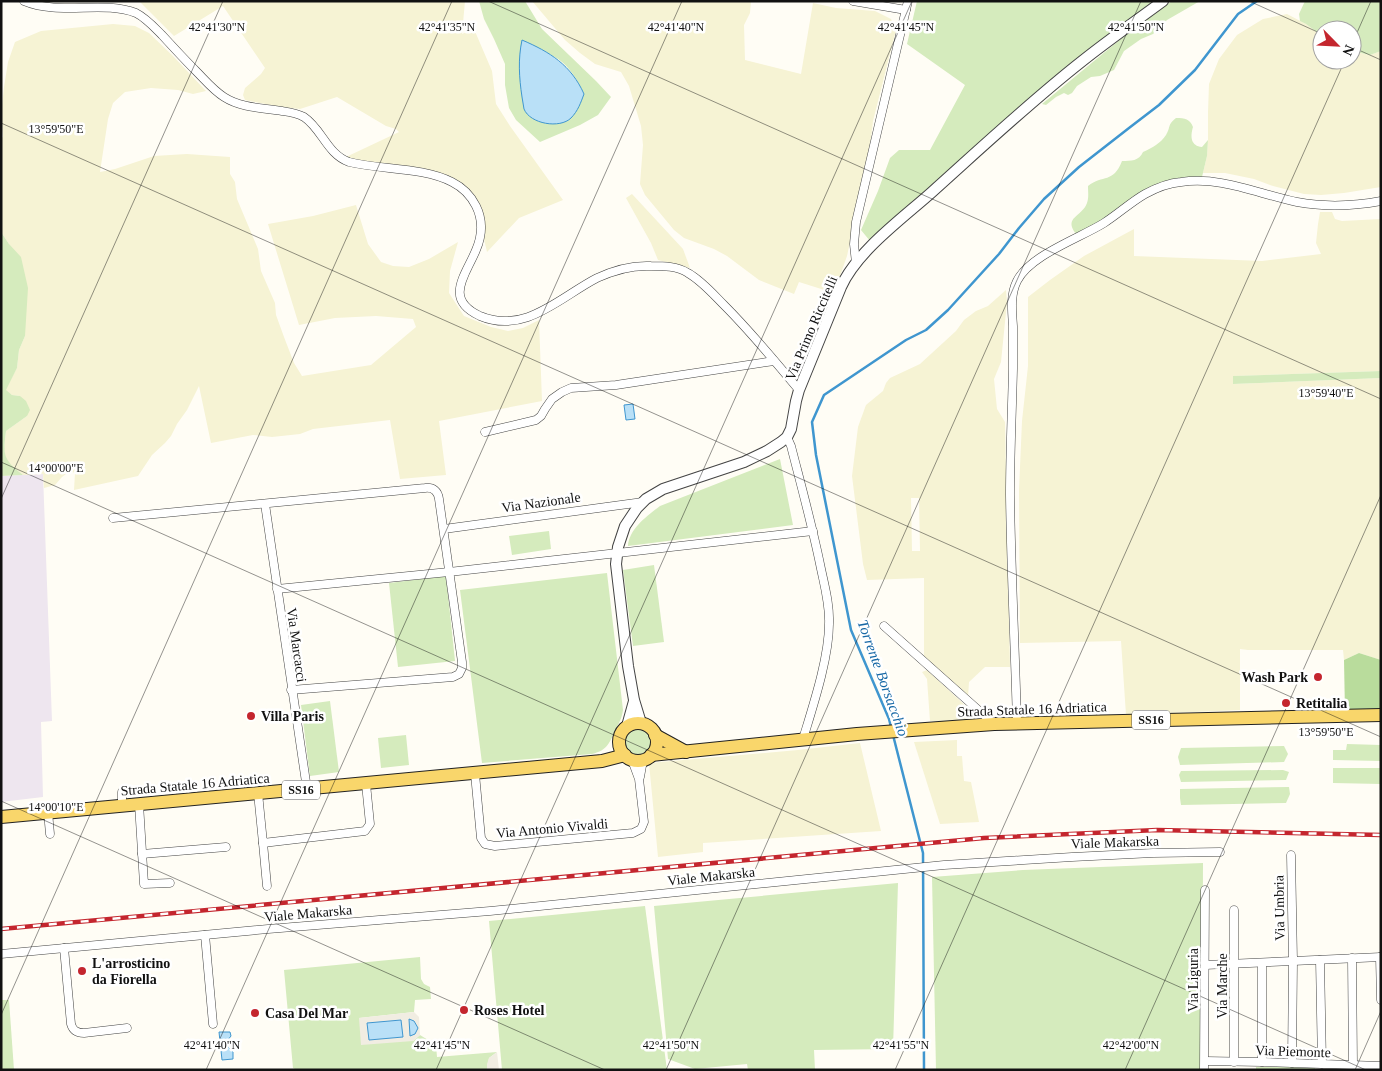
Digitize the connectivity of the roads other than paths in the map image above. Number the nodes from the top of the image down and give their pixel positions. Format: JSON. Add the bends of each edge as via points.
{"nodes":[{"id":1,"x":24,"y":1,"type":"edge"},
{"id":2,"x":853,"y":1,"type":"edge"},
{"id":3,"x":908,"y":1,"type":"edge"},
{"id":4,"x":1163,"y":1,"type":"edge"},
{"id":5,"x":906,"y":10,"type":"junction"},
{"id":6,"x":1381,"y":201,"type":"edge"},
{"id":7,"x":856,"y":263,"type":"junction"},
{"id":8,"x":774,"y":361,"type":"junction"},
{"id":9,"x":799,"y":390,"type":"junction"},
{"id":10,"x":486,"y":432,"type":"dead end"},
{"id":11,"x":786,"y":437,"type":"junction"},
{"id":12,"x":643,"y":502,"type":"junction"},
{"id":13,"x":265,"y":504,"type":"junction"},
{"id":14,"x":113,"y":518,"type":"dead end"},
{"id":15,"x":444,"y":529,"type":"junction"},
{"id":16,"x":813,"y":531,"type":"junction"},
{"id":17,"x":616,"y":553,"type":"junction"},
{"id":18,"x":450,"y":572,"type":"junction"},
{"id":19,"x":277,"y":589,"type":"junction"},
{"id":20,"x":884,"y":626,"type":"dead end"},
{"id":21,"x":291,"y":690,"type":"junction"},
{"id":22,"x":634,"y":700,"type":"junction"},
{"id":23,"x":1381,"y":715,"type":"edge"},
{"id":24,"x":641,"y":723,"type":"junction"},
{"id":25,"x":1017,"y":723,"type":"junction"},
{"id":26,"x":994,"y":724,"type":"junction"},
{"id":27,"x":627,"y":726,"type":"junction"},
{"id":28,"x":655,"y":735,"type":"junction"},
{"id":29,"x":803,"y":739,"type":"junction"},
{"id":30,"x":686,"y":752,"type":"junction"},
{"id":31,"x":634,"y":755,"type":"junction"},
{"id":32,"x":475,"y":774,"type":"junction"},
{"id":33,"x":366,"y":784,"type":"junction"},
{"id":34,"x":307,"y":789,"type":"junction"},
{"id":35,"x":122,"y":792,"type":"dead end"},
{"id":36,"x":258,"y":793,"type":"junction"},
{"id":37,"x":139,"y":804,"type":"junction"},
{"id":38,"x":122,"y":806,"type":"junction"},
{"id":39,"x":48,"y":812,"type":"junction"},
{"id":40,"x":1,"y":817,"type":"edge"},
{"id":41,"x":50,"y":834,"type":"dead end"},
{"id":42,"x":263,"y":843,"type":"junction"},
{"id":43,"x":226,"y":847,"type":"dead end"},
{"id":44,"x":1220,"y":852,"type":"dead end"},
{"id":45,"x":142,"y":854,"type":"junction"},
{"id":46,"x":1291,"y":855,"type":"dead end"},
{"id":47,"x":170,"y":883,"type":"dead end"},
{"id":48,"x":267,"y":886,"type":"dead end"},
{"id":49,"x":1205,"y":890,"type":"dead end"},
{"id":50,"x":1234,"y":910,"type":"dead end"},
{"id":51,"x":205,"y":935,"type":"junction"},
{"id":52,"x":64,"y":948,"type":"junction"},
{"id":53,"x":1,"y":954,"type":"edge"},
{"id":54,"x":1380,"y":957,"type":"edge"},
{"id":55,"x":1352,"y":958,"type":"junction"},
{"id":56,"x":1320,"y":960,"type":"junction"},
{"id":57,"x":1293,"y":961,"type":"junction"},
{"id":58,"x":1262,"y":962,"type":"junction"},
{"id":59,"x":1234,"y":964,"type":"junction"},
{"id":60,"x":1205,"y":965,"type":"junction"},
{"id":61,"x":1381,"y":1000,"type":"edge"},
{"id":62,"x":213,"y":1024,"type":"dead end"},
{"id":63,"x":126,"y":1028,"type":"dead end"},
{"id":64,"x":1234,"y":1062,"type":"junction"},
{"id":65,"x":1262,"y":1062,"type":"junction"},
{"id":66,"x":1292,"y":1063,"type":"junction"},
{"id":67,"x":1322,"y":1064,"type":"junction"},
{"id":68,"x":1353,"y":1065,"type":"junction"},
{"id":69,"x":1204,"y":1066,"type":"edge"},
{"id":70,"x":1381,"y":1066,"type":"edge"}],
"edges":[{"from":1,"to":8,"type":"street","via":[[48,8],[109,6],[133,12],[146,20],[229,100],[302,116],[335,154],[349,162],[430,175],[454,184],[473,201],[481,222],[478,245],[460,290],[463,303],[476,314],[496,321],[520,320],[608,273],[636,266],[668,266],[686,272],[706,287]]},
{"from":2,"to":5,"type":"street"},
{"from":3,"to":5,"type":"street"},
{"from":4,"to":7,"type":"street","name":"Via Primo Riccitelli","via":[[1081,62]]},
{"from":5,"to":7,"type":"street","via":[[856,222]]},
{"from":6,"to":25,"type":"street","via":[[1312,204],[1228,184],[1177,182],[1141,196],[1101,225],[1036,261],[1020,276],[1012,307],[1010,454]]},
{"from":7,"to":9,"type":"street","name":"Via Primo Riccitelli","via":[[844,282]]},
{"from":8,"to":9,"type":"street"},
{"from":8,"to":10,"type":"street","via":[[616,385],[571,388],[552,399],[536,420]]},
{"from":9,"to":11,"type":"street","name":"Via Primo Riccitelli","via":[[791,429]]},
{"from":11,"to":12,"type":"street","name":"Via Nazionale","via":[[768,451],[663,490]]},
{"from":11,"to":16,"type":"street"},
{"from":12,"to":15,"type":"street","name":"Via Nazionale"},
{"from":12,"to":17,"type":"street","name":"Via Nazionale","via":[[627,523]]},
{"from":13,"to":14,"type":"street"},
{"from":13,"to":15,"type":"street","via":[[430,488],[439,496]]},
{"from":13,"to":19,"type":"street","name":"Via Marcacci"},
{"from":15,"to":18,"type":"street"},
{"from":16,"to":17,"type":"street"},
{"from":16,"to":29,"type":"street","via":[[827,600],[829,631]]},
{"from":17,"to":18,"type":"street"},
{"from":17,"to":22,"type":"street","name":"Via Nazionale"},
{"from":18,"to":19,"type":"street"},
{"from":18,"to":21,"type":"street","via":[[462,665],[459,674]]},
{"from":19,"to":21,"type":"street","name":"Via Marcacci"},
{"from":20,"to":26,"type":"street"},
{"from":21,"to":34,"type":"street","name":"Via Marcacci"},
{"from":22,"to":24,"type":"street","name":"Via Nazionale"},
{"from":22,"to":27,"type":"street"},
{"from":23,"to":25,"type":"main road","name":"Strada Statale 16 Adriatica","number":"SS16"},
{"from":24,"to":27,"type":"main road"},
{"from":24,"to":28,"type":"main road"},
{"from":25,"to":26,"type":"main road","name":"Strada Statale 16 Adriatica","number":"SS16"},
{"from":26,"to":29,"type":"main road","name":"Strada Statale 16 Adriatica","number":"SS16"},
{"from":27,"to":31,"type":"main road","via":[[620,735]]},
{"from":28,"to":30,"type":"main road"},
{"from":28,"to":31,"type":"main road","via":[[656,746]]},
{"from":29,"to":30,"type":"main road","name":"Strada Statale 16 Adriatica","number":"SS16"},
{"from":30,"to":31,"type":"main road","name":"Strada Statale 16 Adriatica","number":"SS16"},
{"from":31,"to":32,"type":"main road","name":"Strada Statale 16 Adriatica","number":"SS16","via":[[602,762]]},
{"from":31,"to":32,"type":"street","name":"Via Antonio Vivaldi","via":[[644,822],[637,832],[492,846],[485,844],[481,838]]},
{"from":32,"to":33,"type":"main road","name":"Strada Statale 16 Adriatica","number":"SS16"},
{"from":33,"to":34,"type":"main road","name":"Strada Statale 16 Adriatica","number":"SS16"},
{"from":33,"to":42,"type":"street","via":[[370,824],[365,831]]},
{"from":34,"to":36,"type":"main road","name":"Strada Statale 16 Adriatica","number":"SS16"},
{"from":35,"to":38,"type":"street"},
{"from":36,"to":37,"type":"main road","name":"Strada Statale 16 Adriatica","number":"SS16"},
{"from":36,"to":42,"type":"street"},
{"from":37,"to":38,"type":"main road","name":"Strada Statale 16 Adriatica","number":"SS16"},
{"from":37,"to":45,"type":"street"},
{"from":38,"to":39,"type":"main road","name":"Strada Statale 16 Adriatica","number":"SS16"},
{"from":39,"to":40,"type":"main road","name":"Strada Statale 16 Adriatica","number":"SS16"},
{"from":39,"to":41,"type":"street"},
{"from":42,"to":48,"type":"street"},
{"from":43,"to":45,"type":"street"},
{"from":44,"to":51,"type":"street","name":"Viale Makarska","via":[[944,865],[490,911]]},
{"from":45,"to":47,"type":"street","via":[[144,884]]},
{"from":46,"to":57,"type":"street","name":"Via Umbria"},
{"from":49,"to":60,"type":"street","name":"Via Liguria"},
{"from":50,"to":59,"type":"street","name":"Via Marche"},
{"from":51,"to":52,"type":"street","name":"Viale Makarska"},
{"from":51,"to":62,"type":"street"},
{"from":52,"to":53,"type":"street","name":"Viale Makarska"},
{"from":52,"to":63,"type":"street","via":[[73,1030],[84,1033]]},
{"from":54,"to":55,"type":"street"},
{"from":54,"to":61,"type":"street"},
{"from":55,"to":56,"type":"street"},
{"from":55,"to":68,"type":"street"},
{"from":56,"to":57,"type":"street"},
{"from":56,"to":67,"type":"street"},
{"from":57,"to":58,"type":"street"},
{"from":57,"to":66,"type":"street","name":"Via Umbria"},
{"from":58,"to":59,"type":"street"},
{"from":58,"to":65,"type":"street"},
{"from":59,"to":60,"type":"street"},
{"from":59,"to":64,"type":"street","name":"Via Marche"},
{"from":60,"to":69,"type":"street","name":"Via Liguria"},
{"from":64,"to":65,"type":"street","name":"Via Piemonte"},
{"from":64,"to":69,"type":"street","name":"Via Piemonte"},
{"from":65,"to":66,"type":"street","name":"Via Piemonte"},
{"from":66,"to":67,"type":"street","name":"Via Piemonte"},
{"from":67,"to":68,"type":"street","name":"Via Piemonte"},
{"from":68,"to":70,"type":"street","name":"Via Piemonte"}]}
